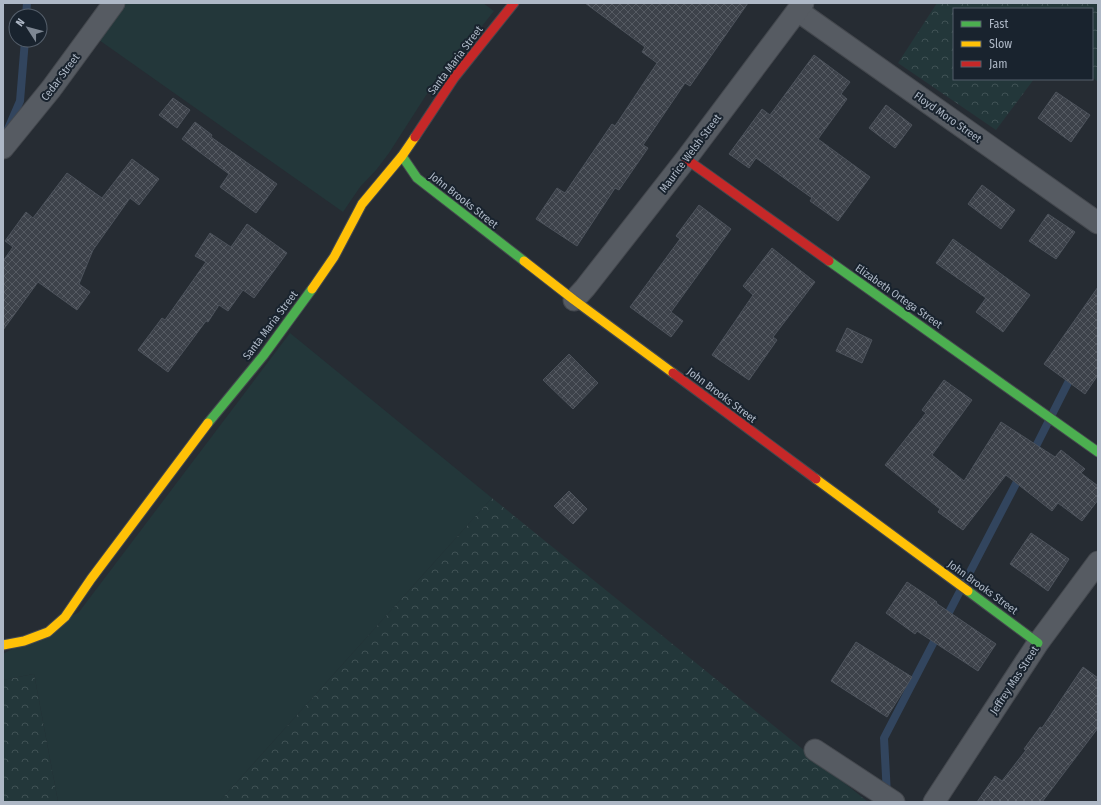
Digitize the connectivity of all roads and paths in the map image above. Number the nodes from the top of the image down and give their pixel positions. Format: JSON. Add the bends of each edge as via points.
{"nodes":[{"id":1,"x":114,"y":3,"type":"edge"},
{"id":2,"x":514,"y":3,"type":"edge"},
{"id":3,"x":800,"y":7,"type":"edge"},
{"id":4,"x":3,"y":148,"type":"edge"},
{"id":5,"x":402,"y":156,"type":"junction"},
{"id":6,"x":686,"y":159,"type":"junction"},
{"id":7,"x":1098,"y":223,"type":"edge"},
{"id":8,"x":574,"y":300,"type":"junction"},
{"id":9,"x":1098,"y":452,"type":"edge"},
{"id":10,"x":1098,"y":562,"type":"edge"},
{"id":11,"x":1038,"y":643,"type":"junction"},
{"id":12,"x":3,"y":644,"type":"edge"},
{"id":13,"x":816,"y":750,"type":"dead end"},
{"id":14,"x":894,"y":802,"type":"edge"},
{"id":15,"x":934,"y":802,"type":"edge"}],
"edges":[{"from":1,"to":4,"type":"street","name":"Cedar Street","via":[[51,89]]},
{"from":2,"to":5,"type":"street","name":"Santa Maria Street","via":[[454,78]]},
{"from":3,"to":6,"type":"street","name":"Maurice Welsh Street"},
{"from":3,"to":7,"type":"street","name":"Floyd Moro Street"},
{"from":5,"to":8,"type":"street","name":"John Brooks Street","via":[[417,178]]},
{"from":5,"to":12,"type":"street","name":"Santa Maria Street","via":[[362,204],[334,257],[300,307],[264,356],[162,482],[65,617],[48,632],[24,641]]},
{"from":6,"to":8,"type":"street","name":"Maurice Welsh Street"},
{"from":6,"to":9,"type":"street","name":"Elizabeth Ortega Street"},
{"from":8,"to":11,"type":"street","name":"John Brooks Street"},
{"from":10,"to":11,"type":"street","name":"Jeffrey Mas Street"},
{"from":11,"to":15,"type":"street","name":"Jeffrey Mas Street"},
{"from":13,"to":14,"type":"street"}]}
